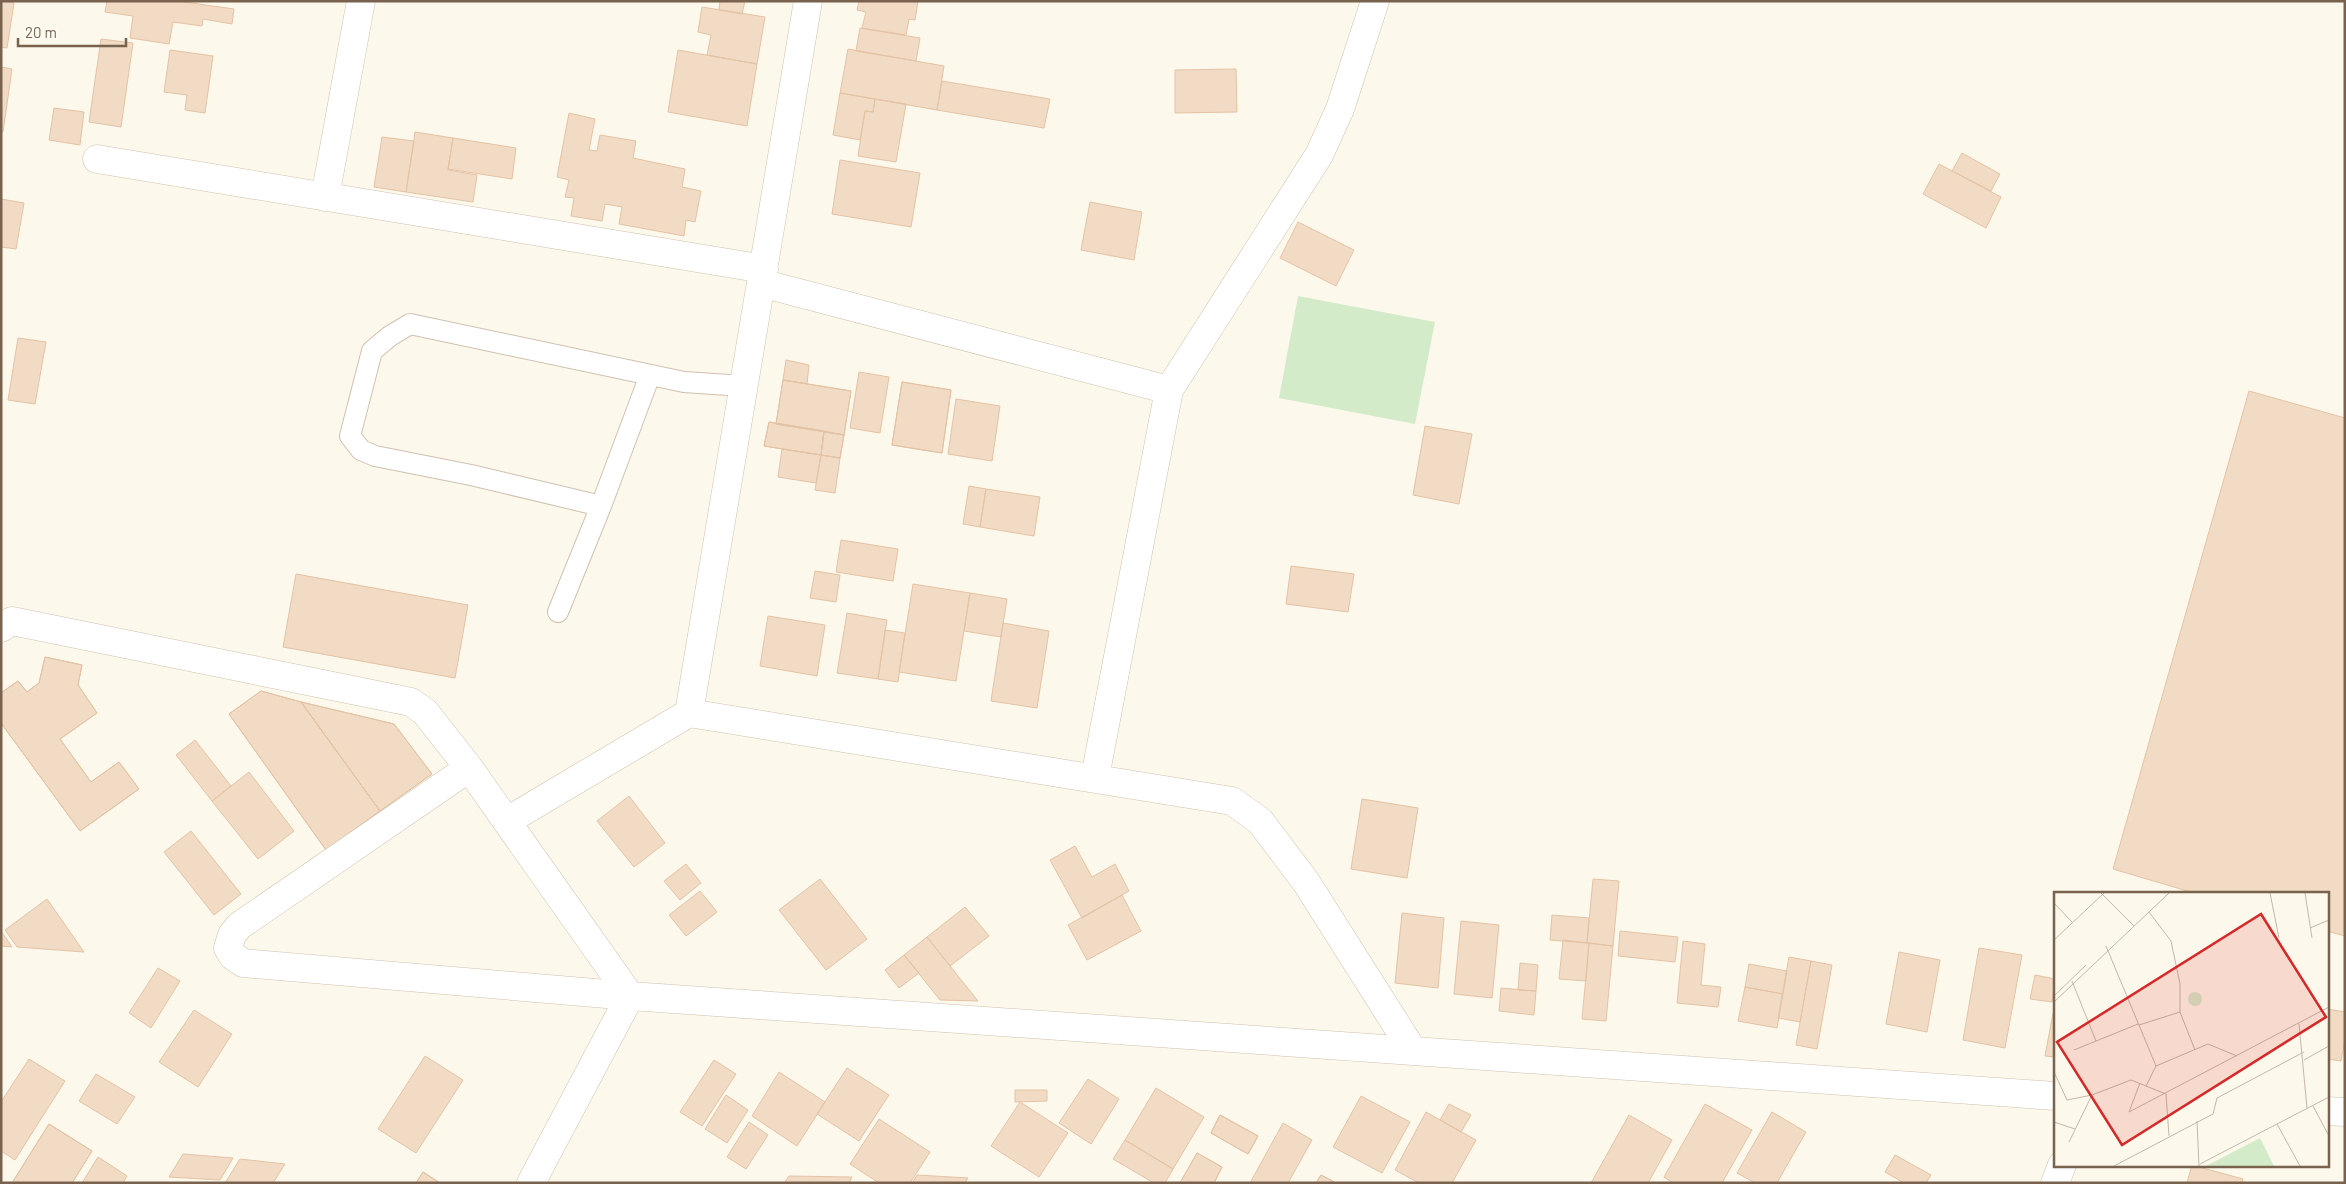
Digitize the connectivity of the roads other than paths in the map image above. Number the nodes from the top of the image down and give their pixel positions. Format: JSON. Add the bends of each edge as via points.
{"nodes":[{"id":1,"x":361,"y":1,"type":"edge"},
{"id":2,"x":808,"y":1,"type":"edge"},
{"id":3,"x":1375,"y":1,"type":"edge"},
{"id":4,"x":97,"y":159,"type":"dead end"},
{"id":5,"x":325,"y":197,"type":"junction"},
{"id":6,"x":762,"y":276,"type":"junction"},
{"id":7,"x":650,"y":375,"type":"junction"},
{"id":8,"x":744,"y":386,"type":"junction"},
{"id":9,"x":1169,"y":390,"type":"junction"},
{"id":10,"x":601,"y":506,"type":"junction"},
{"id":11,"x":558,"y":612,"type":"dead end"},
{"id":12,"x":5,"y":621,"type":"edge"},
{"id":13,"x":689,"y":713,"type":"junction"},
{"id":14,"x":469,"y":768,"type":"junction"},
{"id":15,"x":1095,"y":777,"type":"junction"},
{"id":16,"x":507,"y":821,"type":"junction"},
{"id":17,"x":630,"y":996,"type":"junction"},
{"id":18,"x":1413,"y":1051,"type":"junction"},
{"id":19,"x":2054,"y":1096,"type":"edge"},
{"id":20,"x":2328,"y":1112,"type":"edge"},
{"id":21,"x":2345,"y":1112,"type":"edge"},
{"id":22,"x":2062,"y":1166,"type":"edge"},
{"id":23,"x":531,"y":1183,"type":"edge"},
{"id":24,"x":2055,"y":1183,"type":"edge"}],
"edges":[{"from":1,"to":5,"type":"street"},
{"from":2,"to":6,"type":"street"},
{"from":3,"to":9,"type":"street","via":[[1340,109],[1320,155]]},
{"from":4,"to":5,"type":"street"},
{"from":5,"to":6,"type":"street"},
{"from":6,"to":8,"type":"street"},
{"from":6,"to":9,"type":"street"},
{"from":7,"to":8,"type":"lane","via":[[684,382]]},
{"from":7,"to":10,"type":"lane"},
{"from":7,"to":10,"type":"lane","via":[[410,324],[372,351],[350,436],[361,450],[375,456]]},
{"from":8,"to":13,"type":"street"},
{"from":9,"to":15,"type":"street"},
{"from":10,"to":11,"type":"lane"},
{"from":12,"to":14,"type":"street","via":[[411,702],[425,712]]},
{"from":13,"to":15,"type":"street"},
{"from":13,"to":16,"type":"street"},
{"from":14,"to":16,"type":"street"},
{"from":14,"to":17,"type":"street","via":[[239,926],[228,948],[233,956],[243,962]]},
{"from":15,"to":18,"type":"street","via":[[1232,801],[1260,822],[1306,882]]},
{"from":16,"to":17,"type":"street"},
{"from":17,"to":18,"type":"street"},
{"from":17,"to":23,"type":"street"},
{"from":18,"to":19,"type":"street"},
{"from":20,"to":21,"type":"street"},
{"from":22,"to":24,"type":"street"}]}
